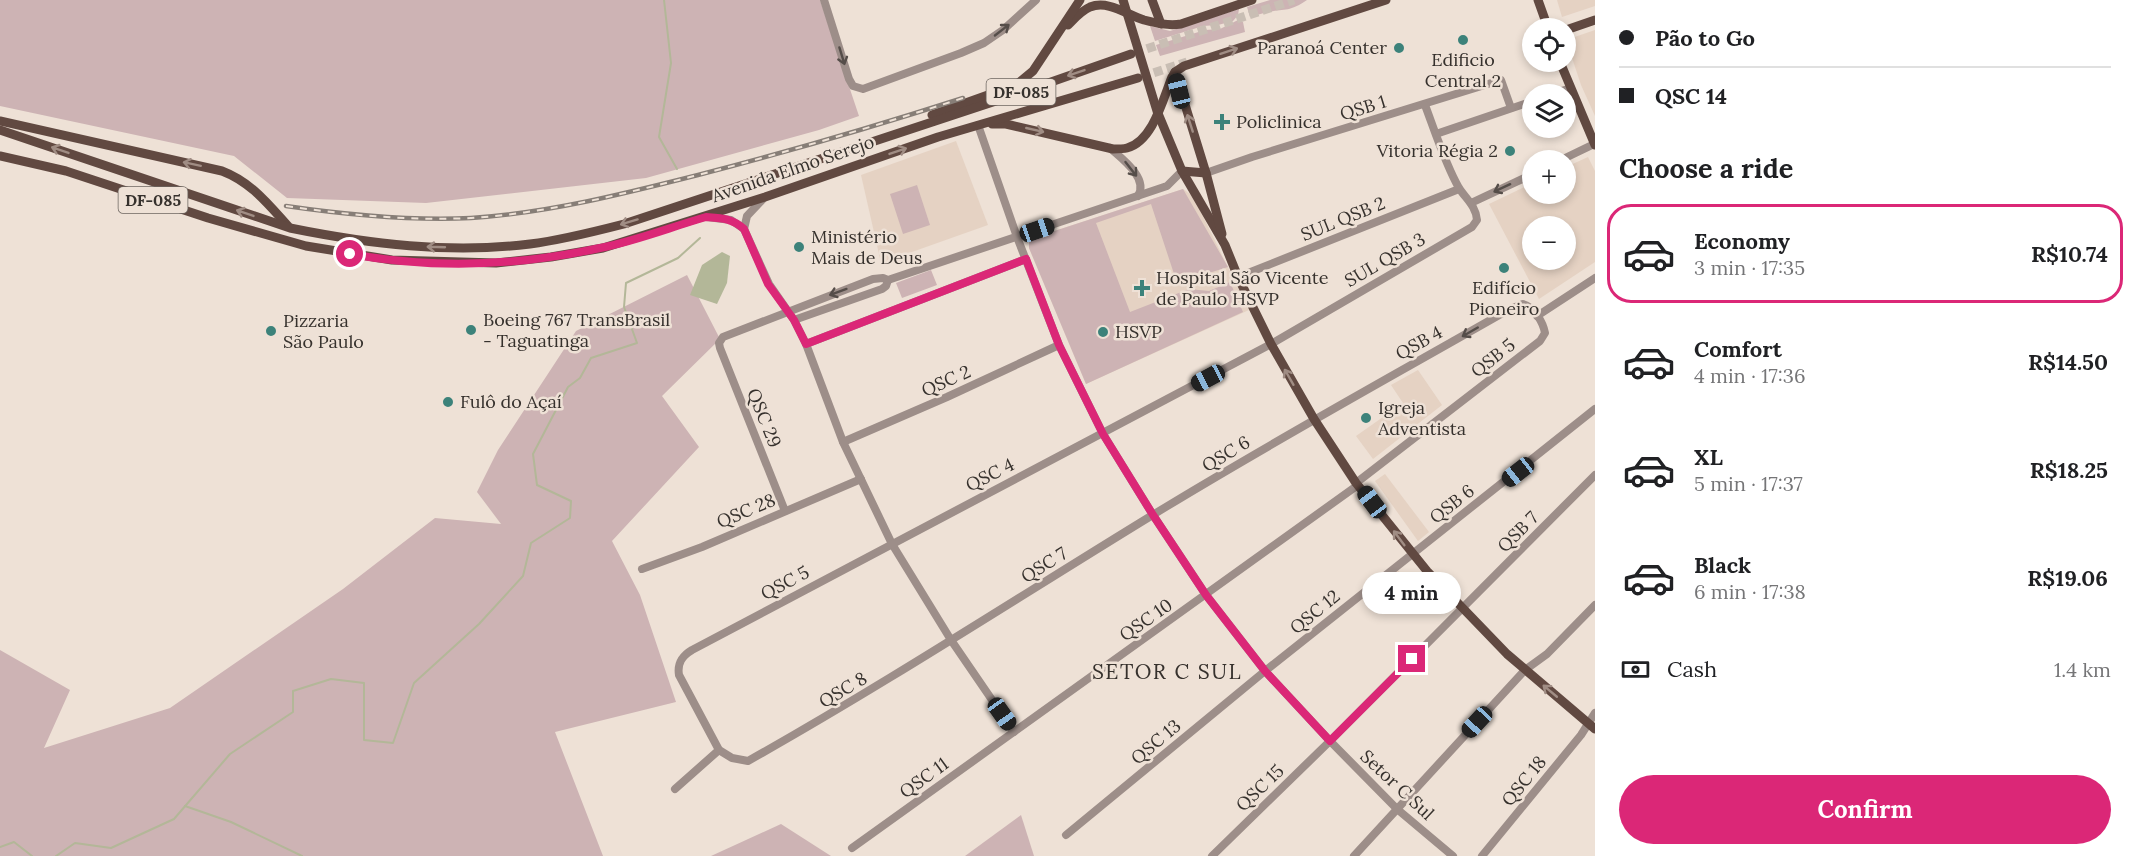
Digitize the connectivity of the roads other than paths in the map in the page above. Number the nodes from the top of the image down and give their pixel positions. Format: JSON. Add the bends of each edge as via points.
{"nodes":[{"id":1,"x":824,"y":0,"type":"edge"},
{"id":2,"x":1036,"y":0,"type":"edge"},
{"id":3,"x":1080,"y":0,"type":"edge"},
{"id":4,"x":1123,"y":0,"type":"edge"},
{"id":5,"x":1152,"y":0,"type":"edge"},
{"id":6,"x":1252,"y":0,"type":"edge"},
{"id":7,"x":1386,"y":0,"type":"edge"},
{"id":8,"x":1538,"y":0,"type":"edge"},
{"id":9,"x":1125,"y":13,"type":"junction"},
{"id":10,"x":1544,"y":18,"type":"edge"},
{"id":11,"x":1595,"y":20,"type":"edge"},
{"id":12,"x":1161,"y":24,"type":"junction"},
{"id":13,"x":1576,"y":27,"type":"edge"},
{"id":14,"x":1055,"y":37,"type":"junction"},
{"id":15,"x":1131,"y":54,"type":"tunnel mouth"},
{"id":16,"x":1175,"y":72,"type":"junction"},
{"id":17,"x":1138,"y":78,"type":"tunnel mouth"},
{"id":18,"x":1576,"y":100,"type":"edge"},
{"id":19,"x":1522,"y":104,"type":"edge"},
{"id":20,"x":1425,"y":105,"type":"junction"},
{"id":21,"x":1511,"y":108,"type":"junction"},
{"id":22,"x":1157,"y":111,"type":"junction"},
{"id":23,"x":0,"y":121,"type":"edge"},
{"id":24,"x":978,"y":125,"type":"junction"},
{"id":25,"x":910,"y":128,"type":"junction"},
{"id":26,"x":0,"y":130,"type":"edge"},
{"id":27,"x":1436,"y":134,"type":"junction"},
{"id":28,"x":1595,"y":145,"type":"edge"},
{"id":29,"x":1110,"y":148,"type":"junction"},
{"id":30,"x":1576,"y":153,"type":"edge"},
{"id":31,"x":0,"y":156,"type":"edge"},
{"id":32,"x":1182,"y":171,"type":"junction"},
{"id":33,"x":1206,"y":173,"type":"junction"},
{"id":34,"x":1522,"y":179,"type":"edge"},
{"id":35,"x":1459,"y":189,"type":"junction"},
{"id":36,"x":1138,"y":196,"type":"junction"},
{"id":37,"x":765,"y":197,"type":"junction"},
{"id":38,"x":1471,"y":203,"type":"junction"},
{"id":39,"x":706,"y":217,"type":"junction"},
{"id":40,"x":290,"y":228,"type":"junction"},
{"id":41,"x":744,"y":229,"type":"junction"},
{"id":42,"x":1017,"y":237,"type":"junction"},
{"id":43,"x":1225,"y":245,"type":"junction"},
{"id":44,"x":1026,"y":259,"type":"junction"},
{"id":45,"x":1238,"y":277,"type":"junction"},
{"id":46,"x":1595,"y":278,"type":"edge"},
{"id":47,"x":888,"y":280,"type":"junction"},
{"id":48,"x":788,"y":310,"type":"junction"},
{"id":49,"x":1538,"y":316,"type":"junction"},
{"id":50,"x":794,"y":320,"type":"junction"},
{"id":51,"x":806,"y":344,"type":"junction"},
{"id":52,"x":1271,"y":344,"type":"junction"},
{"id":53,"x":1059,"y":345,"type":"junction"},
{"id":54,"x":1595,"y":409,"type":"edge"},
{"id":55,"x":1314,"y":419,"type":"junction"},
{"id":56,"x":1103,"y":434,"type":"junction"},
{"id":57,"x":843,"y":442,"type":"junction"},
{"id":58,"x":1595,"y":475,"type":"edge"},
{"id":59,"x":861,"y":479,"type":"junction"},
{"id":60,"x":1357,"y":484,"type":"junction"},
{"id":61,"x":785,"y":511,"type":"junction"},
{"id":62,"x":1153,"y":515,"type":"junction"},
{"id":63,"x":892,"y":544,"type":"junction"},
{"id":64,"x":1412,"y":554,"type":"junction"},
{"id":65,"x":642,"y":569,"type":"dead end"},
{"id":66,"x":1206,"y":595,"type":"junction"},
{"id":67,"x":1595,"y":605,"type":"edge"},
{"id":68,"x":1462,"y":609,"type":"junction"},
{"id":69,"x":951,"y":640,"type":"junction"},
{"id":70,"x":1526,"y":670,"type":"junction"},
{"id":71,"x":1265,"y":671,"type":"junction"},
{"id":72,"x":1595,"y":713,"type":"edge"},
{"id":73,"x":1592,"y":726,"type":"edge"},
{"id":74,"x":1014,"y":732,"type":"junction"},
{"id":75,"x":1330,"y":741,"type":"junction"},
{"id":76,"x":719,"y":750,"type":"junction"},
{"id":77,"x":675,"y":789,"type":"dead end"},
{"id":78,"x":1397,"y":809,"type":"junction"},
{"id":79,"x":1066,"y":836,"type":"dead end"},
{"id":80,"x":852,"y":848,"type":"dead end"},
{"id":81,"x":1212,"y":856,"type":"edge"},
{"id":82,"x":1354,"y":856,"type":"edge"},
{"id":83,"x":1453,"y":856,"type":"edge"},
{"id":84,"x":1482,"y":856,"type":"edge"}],
"edges":[{"from":1,"to":2,"type":"street","one_way":true,"via":[[852,86],[863,89],[984,43]]},
{"from":3,"to":14,"type":"main road"},
{"from":4,"to":9,"type":"main road"},
{"from":5,"to":12,"type":"main road"},
{"from":6,"to":12,"type":"main road","via":[[1181,24]]},
{"from":16,"to":7,"type":"main road","one_way":true,"via":[[1191,63]]},
{"from":8,"to":10,"type":"main road"},
{"from":9,"to":12,"type":"main road"},
{"from":9,"to":14,"type":"main road","via":[[1112,5],[1091,6]]},
{"from":9,"to":22,"type":"main road"},
{"from":11,"to":13,"type":"main road"},
{"from":14,"to":25,"type":"main road","via":[[1033,71],[1016,85],[924,118]]},
{"from":15,"to":25,"type":"main road","name":"Avenida Elmo Serejo","number":"DF-085","one_way":true},
{"from":16,"to":22,"type":"main road"},
{"from":33,"to":16,"type":"main road","one_way":true},
{"from":17,"to":24,"type":"main road","name":"Avenida Elmo Serejo","number":"DF-085"},
{"from":18,"to":28,"type":"main road"},
{"from":19,"to":21,"type":"street"},
{"from":20,"to":21,"type":"street","name":"QSB 1","via":[[1501,80]]},
{"from":20,"to":27,"type":"street"},
{"from":20,"to":33,"type":"street","name":"QSB 1"},
{"from":21,"to":27,"type":"street"},
{"from":22,"to":29,"type":"main road","via":[[1151,128],[1139,142],[1127,148]]},
{"from":22,"to":32,"type":"main road"},
{"from":40,"to":23,"type":"main road","one_way":true,"via":[[239,177]]},
{"from":24,"to":29,"type":"main road","one_way":true,"via":[[1006,124]]},
{"from":37,"to":24,"type":"main road","name":"Avenida Elmo Serejo","number":"DF-085","one_way":true},
{"from":24,"to":42,"type":"street","name":"Setor C Sul"},
{"from":25,"to":40,"type":"main road","name":"Avenida Elmo Serejo","number":"DF-085","one_way":true,"via":[[684,205],[568,238],[496,247],[440,248],[339,238]]},
{"from":40,"to":26,"type":"main road","name":"Avenida Elmo Serejo","number":"DF-085","one_way":true},
{"from":27,"to":35,"type":"street"},
{"from":28,"to":30,"type":"street"},
{"from":29,"to":36,"type":"street","one_way":true,"via":[[1131,166],[1138,178]]},
{"from":31,"to":39,"type":"main road","name":"Avenida Elmo Serejo","number":"DF-085","via":[[66,171],[306,246],[392,260],[496,263],[551,257],[603,248]]},
{"from":32,"to":33,"type":"main road"},
{"from":32,"to":36,"type":"street","via":[[1167,186]]},
{"from":32,"to":43,"type":"main road"},
{"from":33,"to":43,"type":"main road"},
{"from":34,"to":38,"type":"street","one_way":true},
{"from":35,"to":38,"type":"street"},
{"from":35,"to":45,"type":"street","name":"SUL QSB 2"},
{"from":36,"to":42,"type":"street"},
{"from":37,"to":39,"type":"main road","name":"Avenida Elmo Serejo","number":"DF-085"},
{"from":37,"to":41,"type":"street","via":[[747,216]]},
{"from":38,"to":52,"type":"street","name":"SUL QSB 3","via":[[1477,215],[1476,224],[1465,232]]},
{"from":39,"to":41,"type":"street","via":[[731,220]]},
{"from":41,"to":48,"type":"street","via":[[768,284]]},
{"from":42,"to":44,"type":"street","name":"Setor C Sul"},
{"from":42,"to":47,"type":"street"},
{"from":43,"to":45,"type":"main road"},
{"from":44,"to":51,"type":"street"},
{"from":44,"to":53,"type":"street","name":"Setor C Sul"},
{"from":45,"to":52,"type":"main road"},
{"from":46,"to":49,"type":"street"},
{"from":47,"to":48,"type":"street","one_way":true,"via":[[878,277]]},
{"from":47,"to":50,"type":"street","via":[[886,286],[871,293]]},
{"from":48,"to":50,"type":"street"},
{"from":48,"to":61,"type":"street","name":"QSC 29","via":[[723,337],[719,343]]},
{"from":49,"to":55,"type":"street","name":"QSB 4","one_way":true,"via":[[1527,305],[1518,305]]},
{"from":49,"to":60,"type":"street","name":"QSB 5","via":[[1545,333],[1540,341]]},
{"from":50,"to":51,"type":"street"},
{"from":51,"to":57,"type":"street"},
{"from":55,"to":52,"type":"main road","one_way":true},
{"from":52,"to":56,"type":"street","name":"SUL QSB 3"},
{"from":53,"to":56,"type":"street","name":"Setor C Sul"},
{"from":53,"to":57,"type":"street","name":"QSC 2"},
{"from":54,"to":64,"type":"street","name":"QSB 6"},
{"from":55,"to":60,"type":"main road"},
{"from":55,"to":62,"type":"street","name":"QSC 6"},
{"from":56,"to":62,"type":"street","name":"Setor C Sul"},
{"from":56,"to":63,"type":"street","name":"QSC 4"},
{"from":57,"to":59,"type":"street"},
{"from":58,"to":68,"type":"street","name":"QSB 7"},
{"from":59,"to":61,"type":"street","name":"QSC 28"},
{"from":59,"to":63,"type":"street"},
{"from":64,"to":60,"type":"main road","one_way":true},
{"from":60,"to":66,"type":"street","name":"QSC 10"},
{"from":61,"to":65,"type":"street","name":"QSC 28"},
{"from":62,"to":66,"type":"street","name":"Setor C Sul"},
{"from":62,"to":69,"type":"street","name":"QSC 7"},
{"from":63,"to":69,"type":"street"},
{"from":63,"to":76,"type":"street","name":"QSC 5","via":[[692,650],[681,660],[679,675]]},
{"from":64,"to":68,"type":"main road"},
{"from":64,"to":71,"type":"street","name":"QSC 12"},
{"from":66,"to":71,"type":"street","name":"Setor C Sul"},
{"from":66,"to":74,"type":"street","name":"QSC 10"},
{"from":67,"to":70,"type":"street"},
{"from":68,"to":70,"type":"main road"},
{"from":68,"to":75,"type":"street","name":"QSB 7"},
{"from":69,"to":74,"type":"street"},
{"from":69,"to":76,"type":"street","name":"QSC 8","via":[[748,761]]},
{"from":73,"to":70,"type":"main road","one_way":true},
{"from":70,"to":78,"type":"street"},
{"from":71,"to":75,"type":"street","name":"Setor C Sul"},
{"from":71,"to":79,"type":"street","name":"QSC 13"},
{"from":72,"to":73,"type":"street","name":"QSC 18"},
{"from":73,"to":84,"type":"street","name":"QSC 18"},
{"from":74,"to":80,"type":"street","name":"QSC 11"},
{"from":75,"to":78,"type":"street","name":"Setor C Sul"},
{"from":75,"to":81,"type":"street","name":"QSC 15"},
{"from":76,"to":77,"type":"street"},
{"from":78,"to":82,"type":"street"},
{"from":78,"to":83,"type":"street","name":"Setor C Sul"}]}
